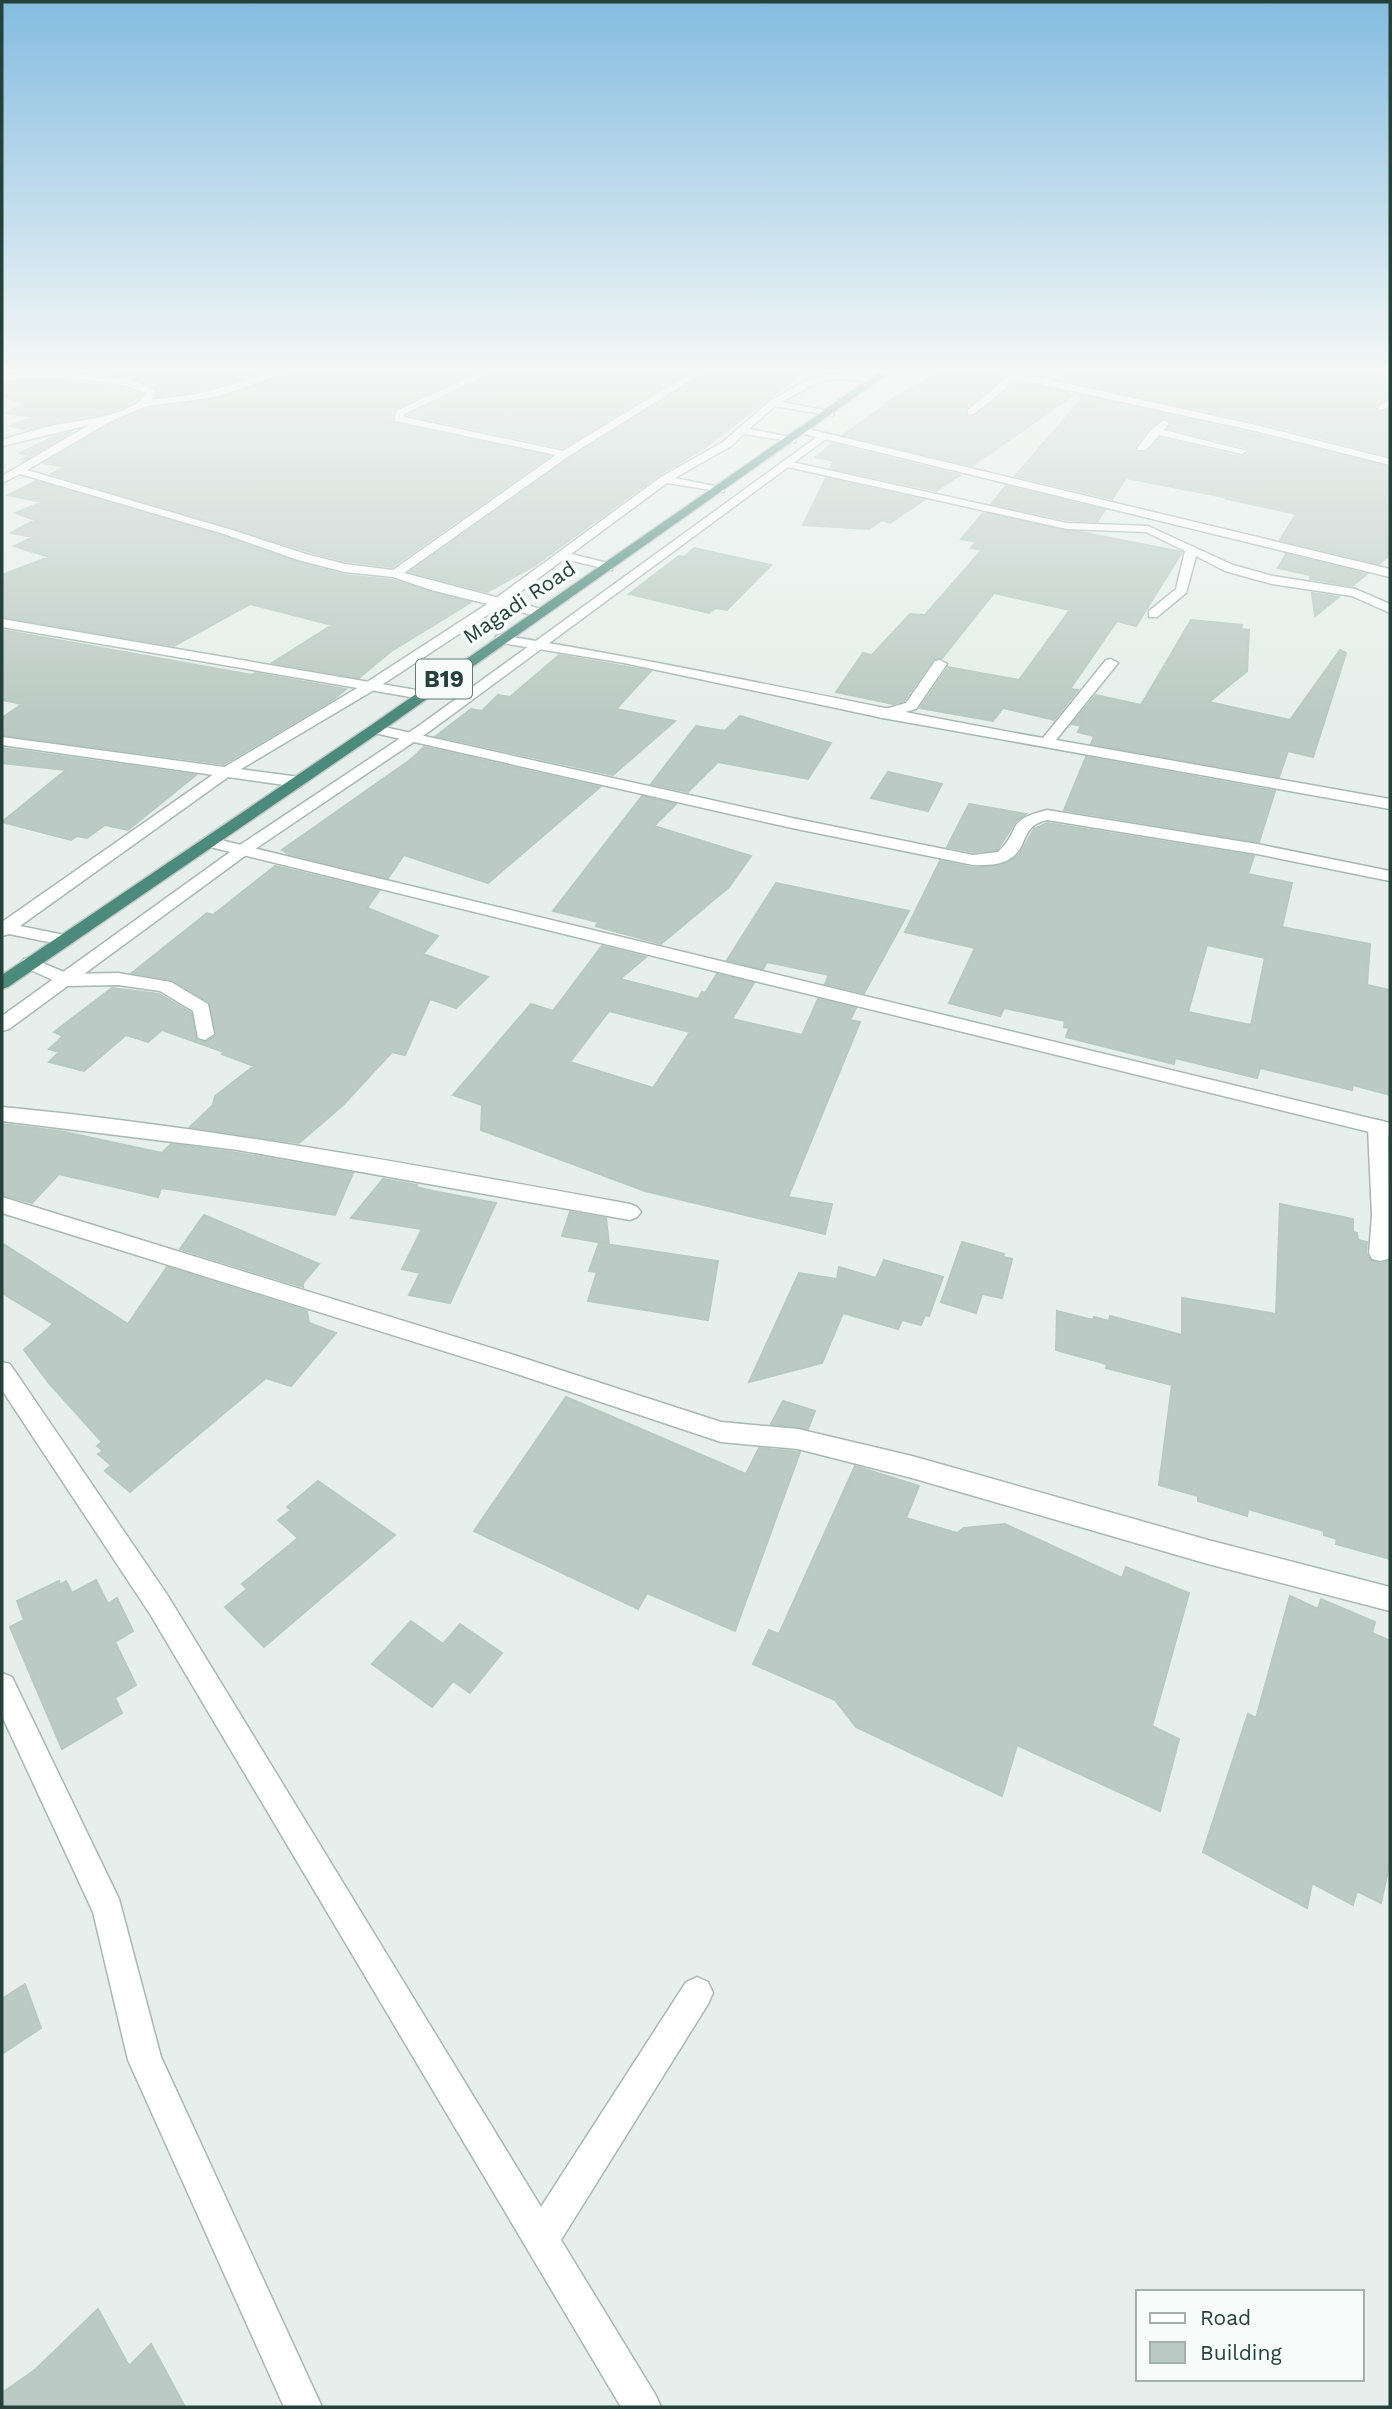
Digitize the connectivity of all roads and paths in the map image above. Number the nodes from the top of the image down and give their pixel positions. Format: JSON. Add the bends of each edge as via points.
{"nodes":[{"id":1,"x":67,"y":485,"type":"edge"},
{"id":2,"x":519,"y":485,"type":"edge"},
{"id":3,"x":656,"y":485,"type":"edge"},
{"id":4,"x":700,"y":485,"type":"edge"},
{"id":5,"x":725,"y":485,"type":"edge"},
{"id":6,"x":758,"y":485,"type":"edge"},
{"id":7,"x":884,"y":485,"type":"edge"},
{"id":8,"x":1029,"y":485,"type":"edge"},
{"id":9,"x":720,"y":489,"type":"junction"},
{"id":10,"x":1191,"y":550,"type":"junction"},
{"id":11,"x":561,"y":555,"type":"junction"},
{"id":12,"x":608,"y":567,"type":"junction"},
{"id":13,"x":1390,"y":573,"type":"edge"},
{"id":14,"x":395,"y":574,"type":"junction"},
{"id":15,"x":496,"y":604,"type":"junction"},
{"id":16,"x":1390,"y":609,"type":"edge"},
{"id":17,"x":541,"y":613,"type":"junction"},
{"id":18,"x":1153,"y":614,"type":"dead end"},
{"id":19,"x":2,"y":623,"type":"edge"},
{"id":20,"x":501,"y":639,"type":"junction"},
{"id":21,"x":539,"y":646,"type":"junction"},
{"id":22,"x":1111,"y":663,"type":"dead end"},
{"id":23,"x":940,"y":664,"type":"dead end"},
{"id":24,"x":369,"y":687,"type":"junction"},
{"id":25,"x":422,"y":695,"type":"junction"},
{"id":26,"x":883,"y":714,"type":"junction"},
{"id":27,"x":375,"y":729,"type":"junction"},
{"id":28,"x":409,"y":738,"type":"junction"},
{"id":29,"x":2,"y":741,"type":"edge"},
{"id":30,"x":1047,"y":742,"type":"junction"},
{"id":31,"x":226,"y":772,"type":"junction"},
{"id":32,"x":299,"y":782,"type":"junction"},
{"id":33,"x":1390,"y":804,"type":"edge"},
{"id":34,"x":208,"y":842,"type":"junction"},
{"id":35,"x":243,"y":850,"type":"junction"},
{"id":36,"x":1390,"y":876,"type":"edge"},
{"id":37,"x":3,"y":929,"type":"edge"},
{"id":38,"x":63,"y":940,"type":"junction"},
{"id":39,"x":30,"y":963,"type":"junction"},
{"id":40,"x":66,"y":980,"type":"junction"},
{"id":41,"x":2,"y":983,"type":"edge"},
{"id":42,"x":2,"y":1025,"type":"edge"},
{"id":43,"x":205,"y":1034,"type":"dead end"},
{"id":44,"x":2,"y":1114,"type":"edge"},
{"id":45,"x":1384,"y":1129,"type":"edge"},
{"id":46,"x":2,"y":1205,"type":"edge"},
{"id":47,"x":630,"y":1212,"type":"dead end"},
{"id":48,"x":1380,"y":1253,"type":"dead end"},
{"id":49,"x":2,"y":1371,"type":"edge"},
{"id":50,"x":1390,"y":1599,"type":"edge"},
{"id":51,"x":2,"y":1686,"type":"edge"},
{"id":52,"x":697,"y":1993,"type":"dead end"},
{"id":53,"x":541,"y":2240,"type":"junction"},
{"id":54,"x":303,"y":2407,"type":"edge"},
{"id":55,"x":642,"y":2407,"type":"edge"}],
"edges":[{"from":1,"to":14,"type":"street","via":[[313,560]]},
{"from":2,"to":14,"type":"street"},
{"from":3,"to":11,"type":"street"},
{"from":4,"to":9,"type":"street"},
{"from":5,"to":9,"type":"highway","name":"Magadi Road","number":"B19"},
{"from":6,"to":21,"type":"street"},
{"from":7,"to":10,"type":"street","via":[[1067,526],[1148,529]]},
{"from":8,"to":13,"type":"street"},
{"from":9,"to":12,"type":"highway","name":"Magadi Road","number":"B19"},
{"from":10,"to":16,"type":"street","via":[[1229,568],[1355,593]]},
{"from":10,"to":18,"type":"street","via":[[1182,590]]},
{"from":11,"to":12,"type":"street"},
{"from":11,"to":15,"type":"street"},
{"from":12,"to":17,"type":"highway","name":"Magadi Road","number":"B19"},
{"from":14,"to":15,"type":"street"},
{"from":15,"to":17,"type":"street"},
{"from":15,"to":24,"type":"street"},
{"from":17,"to":20,"type":"highway","name":"Magadi Road","number":"B19"},
{"from":19,"to":24,"type":"street"},
{"from":20,"to":21,"type":"street"},
{"from":20,"to":25,"type":"highway","name":"Magadi Road","number":"B19"},
{"from":21,"to":26,"type":"street","via":[[624,659]]},
{"from":21,"to":28,"type":"street"},
{"from":22,"to":30,"type":"street"},
{"from":23,"to":26,"type":"street","via":[[911,706]]},
{"from":24,"to":25,"type":"street"},
{"from":24,"to":31,"type":"street"},
{"from":25,"to":27,"type":"highway","name":"Magadi Road","number":"B19"},
{"from":26,"to":30,"type":"street"},
{"from":27,"to":28,"type":"street"},
{"from":27,"to":32,"type":"highway","name":"Magadi Road","number":"B19"},
{"from":28,"to":35,"type":"street"},
{"from":28,"to":36,"type":"street","via":[[973,860],[999,860],[1010,852],[1024,822],[1047,815]]},
{"from":29,"to":31,"type":"street"},
{"from":30,"to":33,"type":"street"},
{"from":31,"to":32,"type":"street"},
{"from":31,"to":37,"type":"street"},
{"from":32,"to":34,"type":"highway","name":"Magadi Road","number":"B19"},
{"from":34,"to":35,"type":"street"},
{"from":34,"to":38,"type":"highway","name":"Magadi Road","number":"B19"},
{"from":35,"to":40,"type":"street"},
{"from":35,"to":45,"type":"street"},
{"from":37,"to":38,"type":"street"},
{"from":38,"to":39,"type":"highway","name":"Magadi Road","number":"B19"},
{"from":39,"to":40,"type":"street"},
{"from":39,"to":41,"type":"highway","name":"Magadi Road","number":"B19"},
{"from":40,"to":42,"type":"street"},
{"from":40,"to":43,"type":"street","via":[[118,979],[165,986],[202,1008]]},
{"from":44,"to":47,"type":"street","via":[[256,1144]]},
{"from":45,"to":48,"type":"street"},
{"from":46,"to":50,"type":"street","via":[[721,1432],[798,1439],[912,1467]]},
{"from":49,"to":53,"type":"street","via":[[159,1605]]},
{"from":51,"to":54,"type":"street","via":[[108,1910],[145,2060]]},
{"from":52,"to":53,"type":"street"},
{"from":53,"to":55,"type":"street"}]}
